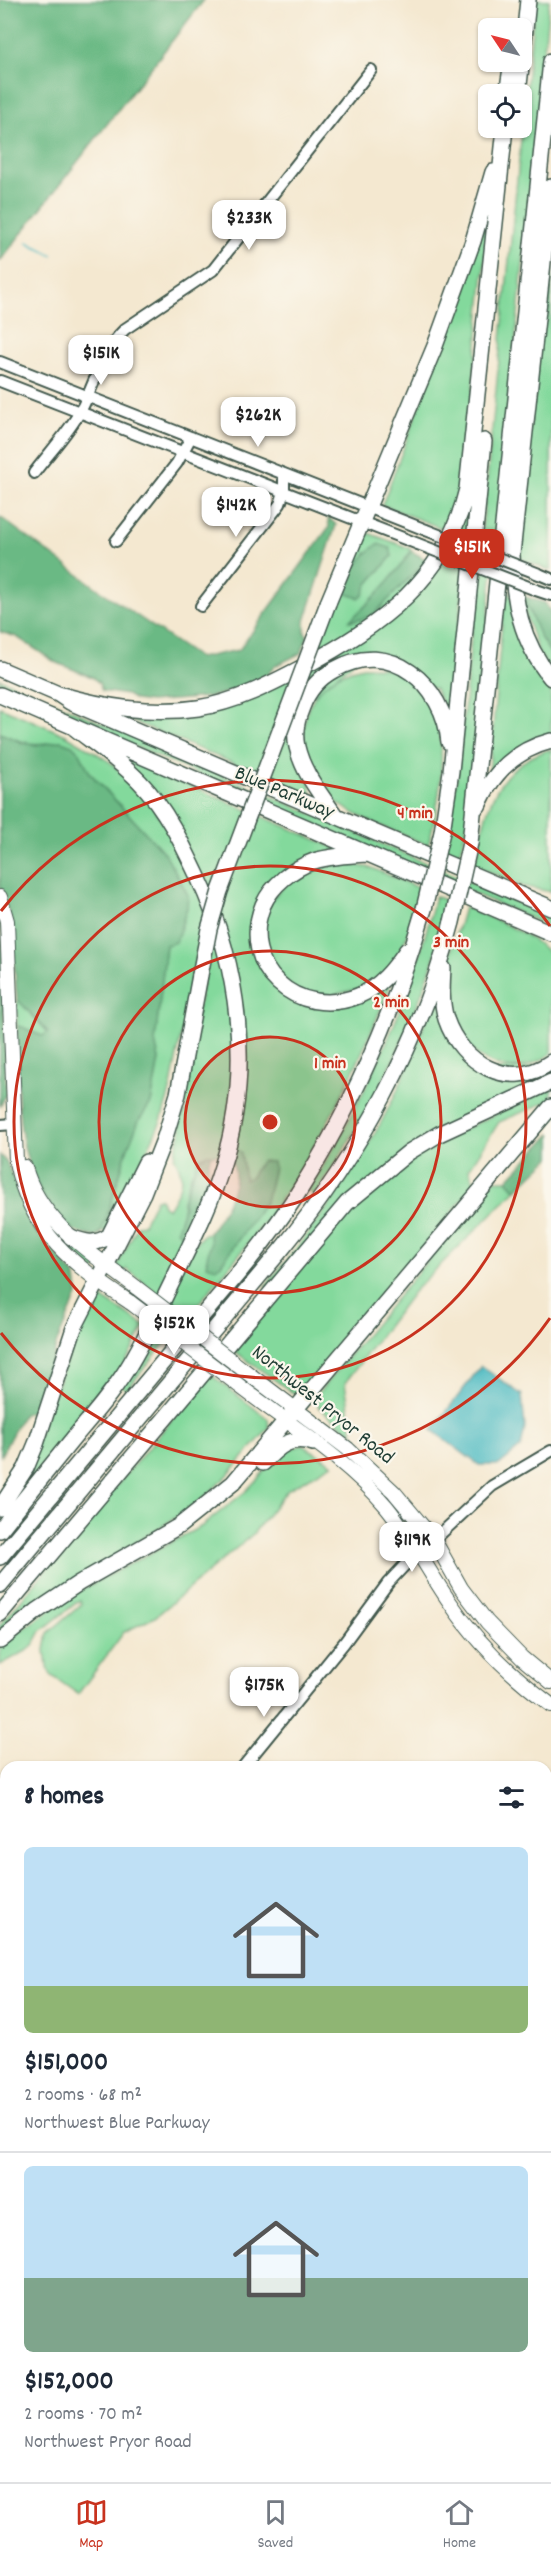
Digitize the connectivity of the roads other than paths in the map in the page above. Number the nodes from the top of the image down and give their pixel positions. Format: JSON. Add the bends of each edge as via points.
{"nodes":[{"id":1,"x":521,"y":0,"type":"edge"},
{"id":2,"x":528,"y":0,"type":"edge"},
{"id":3,"x":518,"y":18,"type":"edge"},
{"id":4,"x":526,"y":18,"type":"edge"},
{"id":5,"x":551,"y":61,"type":"edge"},
{"id":6,"x":371,"y":70,"type":"dead end"},
{"id":7,"x":501,"y":138,"type":"edge"},
{"id":8,"x":502,"y":138,"type":"edge"},
{"id":9,"x":514,"y":138,"type":"edge"},
{"id":10,"x":551,"y":187,"type":"edge"},
{"id":11,"x":0,"y":362,"type":"edge"},
{"id":12,"x":0,"y":381,"type":"edge"},
{"id":13,"x":87,"y":397,"type":"junction"},
{"id":14,"x":80,"y":412,"type":"junction"},
{"id":15,"x":191,"y":437,"type":"junction"},
{"id":16,"x":183,"y":452,"type":"junction"},
{"id":17,"x":34,"y":473,"type":"dead end"},
{"id":18,"x":284,"y":474,"type":"junction"},
{"id":19,"x":284,"y":492,"type":"junction"},
{"id":20,"x":368,"y":506,"type":"junction"},
{"id":21,"x":361,"y":523,"type":"junction"},
{"id":22,"x":116,"y":541,"type":"dead end"},
{"id":23,"x":551,"y":579,"type":"edge"},
{"id":24,"x":551,"y":596,"type":"edge"},
{"id":25,"x":201,"y":606,"type":"dead end"},
{"id":26,"x":0,"y":669,"type":"edge"},
{"id":27,"x":551,"y":678,"type":"edge"},
{"id":28,"x":58,"y":694,"type":"junction"},
{"id":29,"x":0,"y":695,"type":"edge"},
{"id":30,"x":72,"y":726,"type":"junction"},
{"id":31,"x":551,"y":741,"type":"edge"},
{"id":32,"x":451,"y":771,"type":"junction"},
{"id":33,"x":334,"y":814,"type":"junction"},
{"id":34,"x":474,"y":817,"type":"junction"},
{"id":35,"x":371,"y":854,"type":"junction"},
{"id":36,"x":551,"y":895,"type":"edge"},
{"id":37,"x":524,"y":896,"type":"junction"},
{"id":38,"x":0,"y":897,"type":"edge"},
{"id":39,"x":551,"y":908,"type":"edge"},
{"id":40,"x":532,"y":924,"type":"junction"},
{"id":41,"x":551,"y":933,"type":"edge"},
{"id":42,"x":417,"y":934,"type":"junction"},
{"id":43,"x":446,"y":944,"type":"junction"},
{"id":44,"x":551,"y":945,"type":"edge"},
{"id":45,"x":551,"y":1062,"type":"edge"},
{"id":46,"x":551,"y":1082,"type":"edge"},
{"id":47,"x":551,"y":1107,"type":"edge"},
{"id":48,"x":172,"y":1111,"type":"junction"},
{"id":49,"x":7,"y":1124,"type":"edge"},
{"id":50,"x":71,"y":1237,"type":"junction"},
{"id":51,"x":107,"y":1265,"type":"junction"},
{"id":52,"x":97,"y":1281,"type":"junction"},
{"id":53,"x":297,"y":1409,"type":"junction"},
{"id":54,"x":286,"y":1422,"type":"junction"},
{"id":55,"x":313,"y":1443,"type":"junction"},
{"id":56,"x":551,"y":1451,"type":"edge"},
{"id":57,"x":0,"y":1508,"type":"edge"},
{"id":58,"x":0,"y":1530,"type":"edge"},
{"id":59,"x":434,"y":1540,"type":"junction"},
{"id":60,"x":141,"y":1548,"type":"junction"},
{"id":61,"x":418,"y":1551,"type":"junction"},
{"id":62,"x":0,"y":1557,"type":"edge"},
{"id":63,"x":0,"y":1585,"type":"edge"},
{"id":64,"x":0,"y":1614,"type":"edge"},
{"id":65,"x":0,"y":1641,"type":"edge"},
{"id":66,"x":551,"y":1682,"type":"edge"},
{"id":67,"x":551,"y":1705,"type":"edge"},
{"id":68,"x":248,"y":1761,"type":"edge"}],
"edges":[{"from":1,"to":3,"type":"highway"},
{"from":2,"to":4,"type":"highway"},
{"from":5,"to":34,"type":"highway"},
{"from":6,"to":13,"type":"street","via":[[220,263],[115,338]]},
{"from":7,"to":20,"type":"highway","via":[[473,241],[435,346]]},
{"from":8,"to":28,"type":"highway","via":[[467,489],[457,523],[420,583],[363,633],[273,683],[227,702],[146,711],[98,705]]},
{"from":9,"to":32,"type":"highway"},
{"from":10,"to":27,"type":"highway","via":[[512,554],[515,603],[521,623],[529,645]]},
{"from":11,"to":13,"type":"street"},
{"from":12,"to":14,"type":"street"},
{"from":13,"to":14,"type":"street"},
{"from":13,"to":15,"type":"street"},
{"from":14,"to":16,"type":"street"},
{"from":14,"to":17,"type":"street"},
{"from":15,"to":16,"type":"street"},
{"from":15,"to":18,"type":"street"},
{"from":16,"to":19,"type":"street"},
{"from":16,"to":22,"type":"street"},
{"from":18,"to":19,"type":"street"},
{"from":18,"to":20,"type":"street"},
{"from":19,"to":21,"type":"street"},
{"from":19,"to":25,"type":"street","via":[[272,516]]},
{"from":20,"to":21,"type":"highway"},
{"from":20,"to":23,"type":"street","bridge":true},
{"from":21,"to":24,"type":"street","bridge":true},
{"from":21,"to":48,"type":"highway","bridge":true,"via":[[220,891]]},
{"from":26,"to":28,"type":"highway","name":"Blue Parkway"},
{"from":28,"to":33,"type":"highway","name":"Blue Parkway"},
{"from":29,"to":30,"type":"highway","name":"Blue Parkway"},
{"from":30,"to":35,"type":"highway","name":"Blue Parkway"},
{"from":30,"to":58,"type":"highway","via":[[115,759],[160,806],[207,897],[226,952],[234,992],[237,1096],[223,1165],[207,1209],[143,1341],[108,1396]]},
{"from":31,"to":34,"type":"highway","via":[[525,750],[501,769]]},
{"from":32,"to":33,"type":"highway","via":[[443,715],[425,684],[412,672],[383,660],[356,660],[342,665],[313,687],[296,730],[307,774]]},
{"from":32,"to":42,"type":"highway","bridge":true,"via":[[442,832]]},
{"from":33,"to":37,"type":"highway","name":"Blue Parkway"},
{"from":34,"to":43,"type":"highway","bridge":true},
{"from":35,"to":40,"type":"highway","name":"Blue Parkway"},
{"from":35,"to":42,"type":"highway","via":[[313,861],[275,885],[259,916],[256,936],[268,971],[279,985],[307,1000],[341,1000],[377,986]]},
{"from":36,"to":37,"type":"highway"},
{"from":37,"to":39,"type":"highway","name":"Blue Parkway"},
{"from":38,"to":49,"type":"main road","name":"Northwest Pryor Road","via":[[7,921]]},
{"from":40,"to":41,"type":"highway","name":"Blue Parkway"},
{"from":40,"to":44,"type":"highway"},
{"from":42,"to":62,"type":"highway","via":[[365,1073],[297,1195],[245,1264]]},
{"from":43,"to":45,"type":"highway","via":[[442,999],[455,1038],[467,1054],[497,1073],[527,1073]]},
{"from":43,"to":63,"type":"highway","via":[[400,1061],[363,1133],[325,1194]]},
{"from":46,"to":64,"type":"highway","via":[[439,1134],[409,1152],[347,1203]]},
{"from":47,"to":53,"type":"highway"},
{"from":48,"to":50,"type":"highway","via":[[113,1231],[103,1240],[90,1243]]},
{"from":48,"to":51,"type":"highway","via":[[143,1193]]},
{"from":49,"to":50,"type":"main road","name":"Northwest Pryor Road","via":[[40,1203]]},
{"from":49,"to":52,"type":"main road","name":"Northwest Pryor Road","via":[[31,1210],[57,1247]]},
{"from":50,"to":51,"type":"main road","name":"Northwest Pryor Road"},
{"from":51,"to":52,"type":"highway"},
{"from":51,"to":53,"type":"main road","name":"Northwest Pryor Road","bridge":true},
{"from":52,"to":54,"type":"main road","name":"Northwest Pryor Road","bridge":true},
{"from":52,"to":57,"type":"highway","via":[[71,1337],[26,1468]]},
{"from":53,"to":54,"type":"highway"},
{"from":53,"to":59,"type":"main road","name":"Northwest Pryor Road","via":[[370,1468]]},
{"from":54,"to":55,"type":"main road","name":"Northwest Pryor Road"},
{"from":54,"to":60,"type":"highway","via":[[214,1500]]},
{"from":55,"to":60,"type":"highway","via":[[300,1439],[287,1442],[217,1507]]},
{"from":55,"to":61,"type":"main road","name":"Northwest Pryor Road","via":[[366,1485]]},
{"from":56,"to":59,"type":"street","via":[[492,1486]]},
{"from":59,"to":61,"type":"street"},
{"from":59,"to":66,"type":"main road","name":"Northwest Pryor Road","via":[[461,1588],[487,1622]]},
{"from":60,"to":65,"type":"highway","via":[[79,1583]]},
{"from":61,"to":67,"type":"main road","name":"Northwest Pryor Road","via":[[471,1631],[508,1670]]},
{"from":61,"to":68,"type":"street","via":[[388,1583]]}]}
